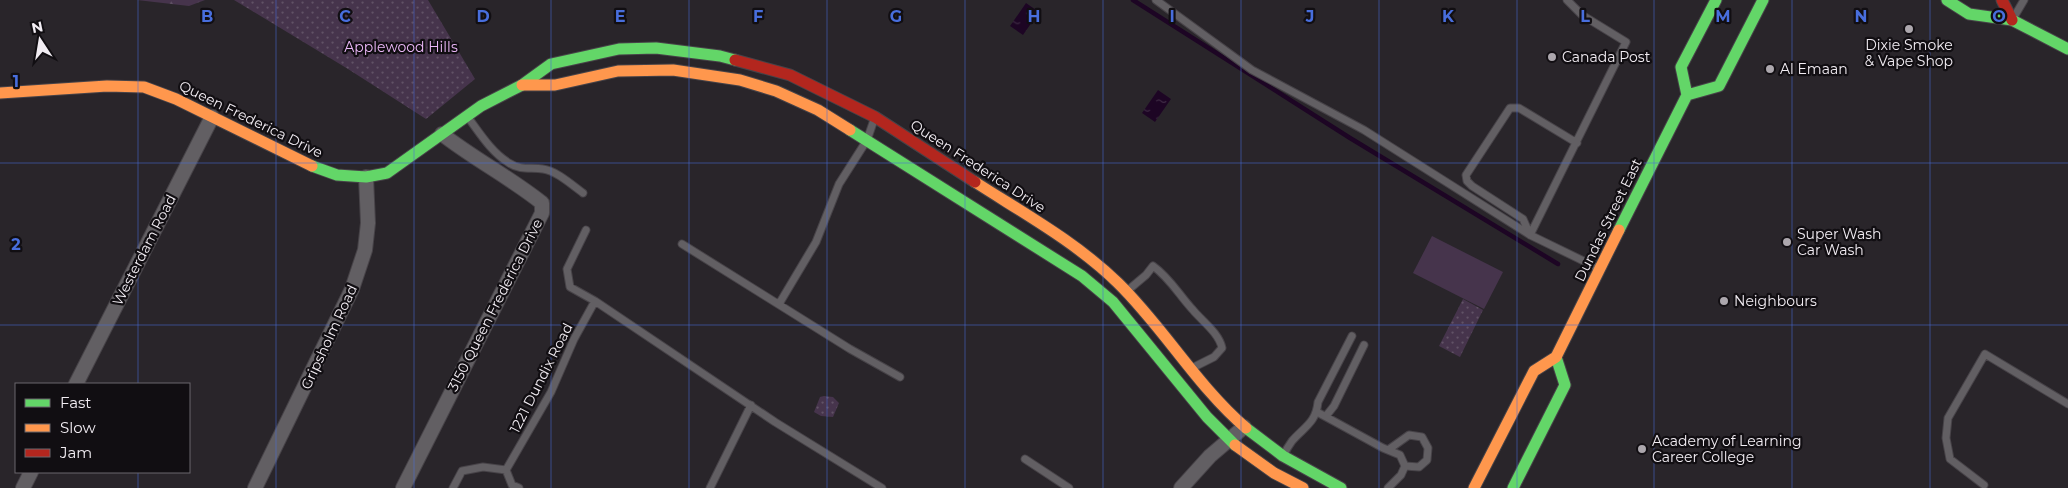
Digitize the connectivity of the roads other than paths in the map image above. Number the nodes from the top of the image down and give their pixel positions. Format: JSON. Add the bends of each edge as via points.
{"nodes":[{"id":1,"x":1156,"y":0,"type":"edge"},
{"id":2,"x":1566,"y":0,"type":"edge"},
{"id":3,"x":1716,"y":0,"type":"edge"},
{"id":4,"x":1763,"y":0,"type":"edge"},
{"id":5,"x":1947,"y":0,"type":"edge"},
{"id":6,"x":2002,"y":0,"type":"edge"},
{"id":7,"x":2024,"y":0,"type":"edge"},
{"id":8,"x":2012,"y":20,"type":"junction"},
{"id":9,"x":2068,"y":49,"type":"edge"},
{"id":10,"x":522,"y":85,"type":"junction"},
{"id":11,"x":0,"y":93,"type":"edge"},
{"id":12,"x":1687,"y":95,"type":"junction"},
{"id":13,"x":212,"y":116,"type":"junction"},
{"id":14,"x":466,"y":116,"type":"junction"},
{"id":15,"x":875,"y":117,"type":"junction"},
{"id":16,"x":442,"y":134,"type":"junction"},
{"id":17,"x":867,"y":140,"type":"junction"},
{"id":18,"x":1577,"y":143,"type":"junction"},
{"id":19,"x":366,"y":177,"type":"junction"},
{"id":20,"x":583,"y":193,"type":"dead end"},
{"id":21,"x":586,"y":230,"type":"dead end"},
{"id":22,"x":1530,"y":236,"type":"junction"},
{"id":23,"x":682,"y":244,"type":"dead end"},
{"id":24,"x":1600,"y":270,"type":"junction"},
{"id":25,"x":1126,"y":291,"type":"junction"},
{"id":26,"x":595,"y":301,"type":"junction"},
{"id":27,"x":1113,"y":302,"type":"junction"},
{"id":28,"x":778,"y":304,"type":"junction"},
{"id":29,"x":1352,"y":336,"type":"dead end"},
{"id":30,"x":1364,"y":345,"type":"dead end"},
{"id":31,"x":1556,"y":357,"type":"junction"},
{"id":32,"x":1190,"y":369,"type":"junction"},
{"id":33,"x":900,"y":377,"type":"dead end"},
{"id":34,"x":77,"y":383,"type":"edge"},
{"id":35,"x":2068,"y":404,"type":"edge"},
{"id":36,"x":751,"y":405,"type":"junction"},
{"id":37,"x":1317,"y":412,"type":"junction"},
{"id":38,"x":1326,"y":416,"type":"junction"},
{"id":39,"x":1244,"y":427,"type":"junction"},
{"id":40,"x":1229,"y":441,"type":"junction"},
{"id":41,"x":1388,"y":450,"type":"junction"},
{"id":42,"x":1283,"y":456,"type":"junction"},
{"id":43,"x":1025,"y":459,"type":"dead end"},
{"id":44,"x":1405,"y":466,"type":"junction"},
{"id":45,"x":506,"y":470,"type":"junction"},
{"id":46,"x":30,"y":473,"type":"edge"},
{"id":47,"x":1274,"y":473,"type":"junction"},
{"id":48,"x":1521,"y":473,"type":"junction"},
{"id":49,"x":1984,"y":486,"type":"dead end"},
{"id":50,"x":23,"y":488,"type":"edge"},
{"id":51,"x":255,"y":488,"type":"edge"},
{"id":52,"x":403,"y":488,"type":"edge"},
{"id":53,"x":453,"y":488,"type":"edge"},
{"id":54,"x":520,"y":488,"type":"edge"},
{"id":55,"x":710,"y":488,"type":"edge"},
{"id":56,"x":882,"y":488,"type":"edge"},
{"id":57,"x":1069,"y":488,"type":"edge"},
{"id":58,"x":1181,"y":488,"type":"edge"},
{"id":59,"x":1303,"y":488,"type":"edge"},
{"id":60,"x":1341,"y":488,"type":"edge"},
{"id":61,"x":1388,"y":488,"type":"edge"},
{"id":62,"x":1474,"y":488,"type":"edge"},
{"id":63,"x":1513,"y":488,"type":"edge"},
{"id":64,"x":1519,"y":488,"type":"edge"}],
"edges":[{"from":1,"to":22,"type":"lane","via":[[1252,70],[1364,130]]},
{"from":2,"to":18,"type":"lane","via":[[1582,15],[1626,42]]},
{"from":3,"to":12,"type":"street","via":[[1681,67]]},
{"from":4,"to":12,"type":"street","via":[[1719,86]]},
{"from":5,"to":8,"type":"street","via":[[1969,14]]},
{"from":6,"to":8,"type":"street"},
{"from":7,"to":8,"type":"lane"},
{"from":8,"to":9,"type":"street"},
{"from":10,"to":14,"type":"street","name":"Queen Frederica Drive"},
{"from":10,"to":15,"type":"street","name":"Queen Frederica Drive","via":[[551,64],[604,52],[656,48],[690,51],[790,74]]},
{"from":10,"to":17,"type":"street","name":"Queen Frederica Drive","via":[[555,84],[618,71],[700,73],[776,91],[818,110]]},
{"from":11,"to":13,"type":"street","name":"Queen Frederica Drive","via":[[107,86],[144,87]]},
{"from":12,"to":24,"type":"street","name":"Dundas Street East"},
{"from":13,"to":19,"type":"street","name":"Queen Frederica Drive","via":[[308,165],[338,175]]},
{"from":13,"to":34,"type":"street","name":"Westerdam Road"},
{"from":14,"to":16,"type":"street","name":"Queen Frederica Drive"},
{"from":14,"to":20,"type":"lane","via":[[485,141],[509,164],[556,174]]},
{"from":15,"to":17,"type":"lane"},
{"from":15,"to":25,"type":"street","name":"Queen Frederica Drive","via":[[1058,235]]},
{"from":16,"to":19,"type":"street","name":"Queen Frederica Drive","via":[[387,173]]},
{"from":16,"to":52,"type":"street","name":"3150 Queen Frederica Drive","via":[[542,203],[542,213]]},
{"from":17,"to":27,"type":"street","name":"Queen Frederica Drive","via":[[1048,253]]},
{"from":17,"to":28,"type":"lane","via":[[838,184],[816,242]]},
{"from":18,"to":22,"type":"lane"},
{"from":18,"to":22,"type":"lane","via":[[1519,108],[1510,108],[1466,175],[1472,186],[1523,219]]},
{"from":19,"to":51,"type":"street","name":"Gripsholm Road","via":[[366,250],[352,289]]},
{"from":21,"to":26,"type":"lane","via":[[566,269],[567,279],[570,287]]},
{"from":22,"to":24,"type":"lane"},
{"from":23,"to":28,"type":"lane"},
{"from":24,"to":31,"type":"street","name":"Dundas Street East"},
{"from":25,"to":27,"type":"lane"},
{"from":25,"to":32,"type":"street","name":"Queen Frederica Drive","via":[[1154,321]]},
{"from":25,"to":32,"type":"lane","via":[[1153,266],[1163,273],[1221,343],[1222,348],[1214,356]]},
{"from":26,"to":36,"type":"lane"},
{"from":26,"to":45,"type":"lane","name":"1221 Dundix Road","via":[[551,392]]},
{"from":27,"to":40,"type":"street","name":"Queen Frederica Drive"},
{"from":28,"to":33,"type":"lane"},
{"from":29,"to":37,"type":"lane","via":[[1318,402]]},
{"from":30,"to":38,"type":"lane"},
{"from":31,"to":48,"type":"street","via":[[1565,385]]},
{"from":31,"to":62,"type":"street","via":[[1534,371]]},
{"from":32,"to":39,"type":"street","name":"Queen Frederica Drive"},
{"from":35,"to":49,"type":"lane","via":[[1985,354],[1948,418],[1946,438],[1950,459]]},
{"from":36,"to":55,"type":"lane"},
{"from":36,"to":56,"type":"lane"},
{"from":37,"to":38,"type":"lane"},
{"from":37,"to":42,"type":"lane"},
{"from":38,"to":41,"type":"lane"},
{"from":39,"to":40,"type":"street"},
{"from":39,"to":42,"type":"street","name":"Queen Frederica Drive"},
{"from":40,"to":47,"type":"street","name":"Queen Frederica Drive"},
{"from":40,"to":58,"type":"street","via":[[1210,456]]},
{"from":41,"to":44,"type":"lane","via":[[1400,455]]},
{"from":41,"to":44,"type":"lane","via":[[1409,435],[1422,437],[1428,448],[1427,460],[1419,467]]},
{"from":42,"to":47,"type":"lane"},
{"from":42,"to":60,"type":"street","name":"Queen Frederica Drive"},
{"from":43,"to":57,"type":"lane"},
{"from":44,"to":61,"type":"lane"},
{"from":45,"to":53,"type":"lane","via":[[483,467],[462,471]]},
{"from":45,"to":54,"type":"lane","via":[[512,485]]},
{"from":46,"to":50,"type":"street"},
{"from":47,"to":59,"type":"street","name":"Queen Frederica Drive"},
{"from":48,"to":63,"type":"street"},
{"from":48,"to":64,"type":"street"}]}
